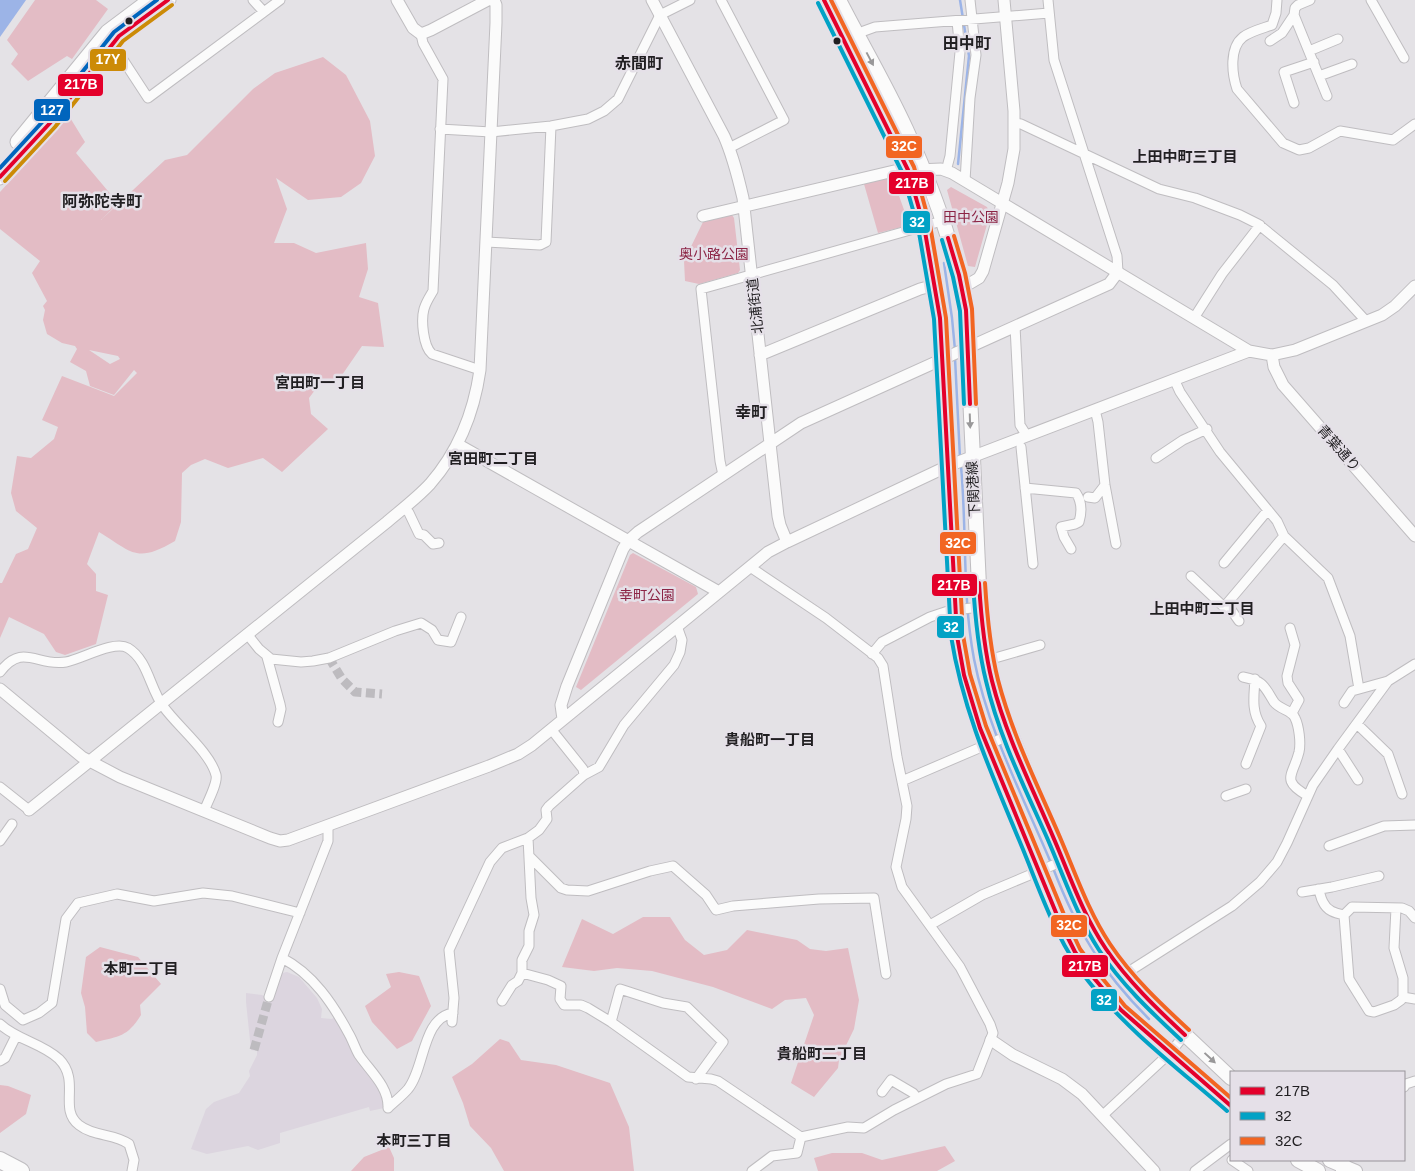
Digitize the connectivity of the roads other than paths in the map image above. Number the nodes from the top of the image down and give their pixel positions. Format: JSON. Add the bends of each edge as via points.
{"nodes":[{"id":1,"x":152,"y":0,"type":"edge"},
{"id":2,"x":168,"y":0,"type":"edge"},
{"id":3,"x":253,"y":0,"type":"edge"},
{"id":4,"x":280,"y":0,"type":"edge"},
{"id":5,"x":398,"y":0,"type":"edge"},
{"id":6,"x":488,"y":0,"type":"edge"},
{"id":7,"x":494,"y":0,"type":"edge"},
{"id":8,"x":652,"y":0,"type":"edge"},
{"id":9,"x":690,"y":0,"type":"edge"},
{"id":10,"x":721,"y":0,"type":"edge"},
{"id":11,"x":824,"y":0,"type":"edge"},
{"id":12,"x":839,"y":0,"type":"edge"},
{"id":13,"x":970,"y":0,"type":"edge"},
{"id":14,"x":1004,"y":0,"type":"edge"},
{"id":15,"x":1048,"y":0,"type":"edge"},
{"id":16,"x":1277,"y":0,"type":"edge"},
{"id":17,"x":1310,"y":0,"type":"edge"},
{"id":18,"x":1371,"y":0,"type":"edge"},
{"id":19,"x":264,"y":12,"type":"junction"},
{"id":20,"x":1049,"y":13,"type":"junction"},
{"id":21,"x":660,"y":15,"type":"junction"},
{"id":22,"x":1294,"y":15,"type":"junction"},
{"id":23,"x":1006,"y":17,"type":"junction"},
{"id":24,"x":971,"y":20,"type":"junction"},
{"id":25,"x":958,"y":21,"type":"junction"},
{"id":26,"x":421,"y":34,"type":"junction"},
{"id":27,"x":850,"y":37,"type":"junction"},
{"id":28,"x":1338,"y":40,"type":"dead end"},
{"id":29,"x":1270,"y":41,"type":"dead end"},
{"id":30,"x":111,"y":46,"type":"junction"},
{"id":31,"x":1309,"y":50,"type":"junction"},
{"id":32,"x":1404,"y":58,"type":"dead end"},
{"id":33,"x":1314,"y":62,"type":"junction"},
{"id":34,"x":1352,"y":64,"type":"dead end"},
{"id":35,"x":1319,"y":76,"type":"junction"},
{"id":36,"x":1327,"y":96,"type":"dead end"},
{"id":37,"x":1294,"y":103,"type":"dead end"},
{"id":38,"x":1014,"y":123,"type":"junction"},
{"id":39,"x":1415,"y":124,"type":"edge"},
{"id":40,"x":551,"y":126,"type":"junction"},
{"id":41,"x":440,"y":129,"type":"junction"},
{"id":42,"x":491,"y":132,"type":"junction"},
{"id":43,"x":730,"y":148,"type":"junction"},
{"id":44,"x":1085,"y":154,"type":"junction"},
{"id":45,"x":0,"y":161,"type":"edge"},
{"id":46,"x":924,"y":169,"type":"junction"},
{"id":47,"x":908,"y":170,"type":"junction"},
{"id":48,"x":946,"y":171,"type":"junction"},
{"id":49,"x":0,"y":177,"type":"edge"},
{"id":50,"x":965,"y":181,"type":"junction"},
{"id":51,"x":1002,"y":202,"type":"junction"},
{"id":52,"x":743,"y":206,"type":"junction"},
{"id":53,"x":703,"y":216,"type":"dead end"},
{"id":54,"x":942,"y":221,"type":"junction"},
{"id":55,"x":1260,"y":225,"type":"junction"},
{"id":56,"x":924,"y":226,"type":"junction"},
{"id":57,"x":486,"y":242,"type":"junction"},
{"id":58,"x":1118,"y":272,"type":"junction"},
{"id":59,"x":751,"y":275,"type":"junction"},
{"id":60,"x":936,"y":285,"type":"junction"},
{"id":61,"x":1415,"y":286,"type":"edge"},
{"id":62,"x":962,"y":288,"type":"junction"},
{"id":63,"x":1194,"y":318,"type":"junction"},
{"id":64,"x":1366,"y":321,"type":"junction"},
{"id":65,"x":1015,"y":326,"type":"junction"},
{"id":66,"x":965,"y":349,"type":"junction"},
{"id":67,"x":1249,"y":351,"type":"junction"},
{"id":68,"x":1272,"y":354,"type":"junction"},
{"id":69,"x":760,"y":355,"type":"junction"},
{"id":70,"x":945,"y":358,"type":"junction"},
{"id":71,"x":480,"y":370,"type":"junction"},
{"id":72,"x":1174,"y":379,"type":"junction"},
{"id":73,"x":1095,"y":410,"type":"junction"},
{"id":74,"x":1206,"y":429,"type":"junction"},
{"id":75,"x":1027,"y":436,"type":"junction"},
{"id":76,"x":457,"y":444,"type":"junction"},
{"id":77,"x":770,"y":444,"type":"junction"},
{"id":78,"x":1021,"y":447,"type":"dead end"},
{"id":79,"x":1156,"y":458,"type":"dead end"},
{"id":80,"x":960,"y":462,"type":"junction"},
{"id":81,"x":724,"y":475,"type":"junction"},
{"id":82,"x":1105,"y":485,"type":"junction"},
{"id":83,"x":1025,"y":488,"type":"junction"},
{"id":84,"x":1088,"y":498,"type":"dead end"},
{"id":85,"x":404,"y":507,"type":"junction"},
{"id":86,"x":1268,"y":510,"type":"junction"},
{"id":87,"x":1284,"y":536,"type":"junction"},
{"id":88,"x":1415,"y":536,"type":"edge"},
{"id":89,"x":629,"y":540,"type":"junction"},
{"id":90,"x":787,"y":542,"type":"junction"},
{"id":91,"x":439,"y":543,"type":"dead end"},
{"id":92,"x":1116,"y":544,"type":"dead end"},
{"id":93,"x":1071,"y":549,"type":"dead end"},
{"id":94,"x":1224,"y":563,"type":"dead end"},
{"id":95,"x":1033,"y":564,"type":"dead end"},
{"id":96,"x":750,"y":567,"type":"junction"},
{"id":97,"x":1191,"y":576,"type":"dead end"},
{"id":98,"x":719,"y":592,"type":"junction"},
{"id":99,"x":1227,"y":604,"type":"junction"},
{"id":100,"x":977,"y":608,"type":"junction"},
{"id":101,"x":955,"y":610,"type":"junction"},
{"id":102,"x":461,"y":617,"type":"dead end"},
{"id":103,"x":1239,"y":621,"type":"dead end"},
{"id":104,"x":677,"y":626,"type":"junction"},
{"id":105,"x":1290,"y":628,"type":"dead end"},
{"id":106,"x":247,"y":634,"type":"junction"},
{"id":107,"x":1040,"y":645,"type":"dead end"},
{"id":108,"x":872,"y":654,"type":"junction"},
{"id":109,"x":267,"y":657,"type":"junction"},
{"id":110,"x":995,"y":658,"type":"dead end"},
{"id":111,"x":1415,"y":664,"type":"edge"},
{"id":112,"x":0,"y":672,"type":"edge"},
{"id":113,"x":1243,"y":677,"type":"dead end"},
{"id":114,"x":1255,"y":679,"type":"junction"},
{"id":115,"x":1388,"y":681,"type":"junction"},
{"id":116,"x":0,"y":689,"type":"edge"},
{"id":117,"x":1359,"y":690,"type":"junction"},
{"id":118,"x":1344,"y":703,"type":"dead end"},
{"id":119,"x":161,"y":704,"type":"junction"},
{"id":120,"x":1292,"y":713,"type":"junction"},
{"id":121,"x":563,"y":719,"type":"junction"},
{"id":122,"x":278,"y":722,"type":"dead end"},
{"id":123,"x":1357,"y":724,"type":"junction"},
{"id":124,"x":551,"y":729,"type":"junction"},
{"id":125,"x":1008,"y":736,"type":"junction"},
{"id":126,"x":986,"y":745,"type":"junction"},
{"id":127,"x":1338,"y":749,"type":"junction"},
{"id":128,"x":89,"y":762,"type":"junction"},
{"id":129,"x":1246,"y":764,"type":"dead end"},
{"id":130,"x":584,"y":775,"type":"junction"},
{"id":131,"x":1358,"y":780,"type":"dead end"},
{"id":132,"x":902,"y":781,"type":"junction"},
{"id":133,"x":0,"y":787,"type":"edge"},
{"id":134,"x":1246,"y":789,"type":"dead end"},
{"id":135,"x":1402,"y":794,"type":"dead end"},
{"id":136,"x":1226,"y":796,"type":"dead end"},
{"id":137,"x":1308,"y":796,"type":"junction"},
{"id":138,"x":29,"y":810,"type":"joint"},
{"id":139,"x":204,"y":811,"type":"junction"},
{"id":140,"x":12,"y":824,"type":"dead end"},
{"id":141,"x":1415,"y":825,"type":"edge"},
{"id":142,"x":328,"y":826,"type":"junction"},
{"id":143,"x":528,"y":838,"type":"junction"},
{"id":144,"x":0,"y":841,"type":"edge"},
{"id":145,"x":1329,"y":846,"type":"dead end"},
{"id":146,"x":530,"y":858,"type":"junction"},
{"id":147,"x":1061,"y":862,"type":"junction"},
{"id":148,"x":1039,"y":871,"type":"junction"},
{"id":149,"x":1379,"y":876,"type":"dead end"},
{"id":150,"x":1318,"y":889,"type":"junction"},
{"id":151,"x":1302,"y":892,"type":"dead end"},
{"id":152,"x":1396,"y":908,"type":"junction"},
{"id":153,"x":300,"y":913,"type":"junction"},
{"id":154,"x":1344,"y":915,"type":"junction"},
{"id":155,"x":1415,"y":918,"type":"edge"},
{"id":156,"x":930,"y":925,"type":"junction"},
{"id":157,"x":282,"y":958,"type":"junction"},
{"id":158,"x":1111,"y":963,"type":"junction"},
{"id":159,"x":522,"y":973,"type":"junction"},
{"id":160,"x":886,"y":974,"type":"dead end"},
{"id":161,"x":1125,"y":974,"type":"junction"},
{"id":162,"x":1096,"y":975,"type":"junction"},
{"id":163,"x":0,"y":989,"type":"edge"},
{"id":164,"x":269,"y":997,"type":"tunnel mouth"},
{"id":165,"x":1403,"y":997,"type":"junction"},
{"id":166,"x":1415,"y":999,"type":"edge"},
{"id":167,"x":502,"y":1001,"type":"dead end"},
{"id":168,"x":610,"y":1022,"type":"junction"},
{"id":169,"x":0,"y":1024,"type":"edge"},
{"id":170,"x":1185,"y":1034,"type":"junction"},
{"id":171,"x":16,"y":1036,"type":"junction"},
{"id":172,"x":991,"y":1040,"type":"junction"},
{"id":173,"x":1171,"y":1052,"type":"junction"},
{"id":174,"x":0,"y":1061,"type":"edge"},
{"id":175,"x":1230,"y":1077,"type":"edge"},
{"id":176,"x":696,"y":1078,"type":"junction"},
{"id":177,"x":882,"y":1092,"type":"dead end"},
{"id":178,"x":917,"y":1098,"type":"junction"},
{"id":179,"x":1230,"y":1105,"type":"edge"},
{"id":180,"x":1102,"y":1116,"type":"junction"},
{"id":181,"x":801,"y":1137,"type":"junction"},
{"id":182,"x":1230,"y":1145,"type":"edge"},
{"id":183,"x":1222,"y":1152,"type":"junction"},
{"id":184,"x":1230,"y":1158,"type":"edge"},
{"id":185,"x":0,"y":1160,"type":"edge"},
{"id":186,"x":1235,"y":1161,"type":"edge"},
{"id":187,"x":1300,"y":1161,"type":"edge"},
{"id":188,"x":1332,"y":1161,"type":"edge"},
{"id":189,"x":1346,"y":1168,"type":"edge"},
{"id":190,"x":1199,"y":1170,"type":"edge"},
{"id":191,"x":21,"y":1171,"type":"edge"},
{"id":192,"x":132,"y":1171,"type":"edge"},
{"id":193,"x":752,"y":1171,"type":"edge"},
{"id":194,"x":1154,"y":1171,"type":"edge"},
{"id":195,"x":1248,"y":1171,"type":"edge"},
{"id":196,"x":1318,"y":1171,"type":"edge"}],
"edges":[{"from":1,"to":45,"type":"highway","via":[[108,32]]},
{"from":2,"to":30,"type":"highway","via":[[119,36]]},
{"from":3,"to":19,"type":"street"},
{"from":4,"to":19,"type":"street"},
{"from":5,"to":26,"type":"street","via":[[413,28]]},
{"from":6,"to":26,"type":"street"},
{"from":7,"to":42,"type":"street","via":[[496,23]]},
{"from":8,"to":21,"type":"street","name":"北浦街道"},
{"from":9,"to":21,"type":"street"},
{"from":10,"to":43,"type":"street","via":[[784,120]]},
{"from":11,"to":27,"type":"main road","name":"下関港線"},
{"from":12,"to":27,"type":"main road","name":"下関港線"},
{"from":13,"to":24,"type":"street"},
{"from":14,"to":23,"type":"street"},
{"from":15,"to":20,"type":"street"},
{"from":16,"to":39,"type":"street","via":[[1272,25],[1244,36],[1235,50],[1233,64],[1237,89],[1283,143],[1299,150],[1340,132],[1392,140]]},
{"from":17,"to":22,"type":"street","via":[[1298,4]]},
{"from":18,"to":32,"type":"street"},
{"from":19,"to":30,"type":"street","via":[[148,98]]},
{"from":20,"to":23,"type":"street"},
{"from":20,"to":44,"type":"street","via":[[1054,60]]},
{"from":21,"to":40,"type":"street","via":[[618,99],[588,119]]},
{"from":21,"to":43,"type":"street","name":"北浦街道"},
{"from":22,"to":29,"type":"street","via":[[1282,32]]},
{"from":22,"to":31,"type":"street"},
{"from":23,"to":24,"type":"street"},
{"from":23,"to":38,"type":"street"},
{"from":24,"to":25,"type":"street"},
{"from":24,"to":50,"type":"street","via":[[976,55]]},
{"from":25,"to":27,"type":"street","via":[[875,27]]},
{"from":25,"to":48,"type":"street","via":[[960,52]]},
{"from":26,"to":41,"type":"street","via":[[422,43],[443,79]]},
{"from":27,"to":46,"type":"main road","name":"下関港線","one_way":true,"via":[[891,98]]},
{"from":27,"to":47,"type":"main road","name":"下関港線"},
{"from":28,"to":31,"type":"street"},
{"from":30,"to":49,"type":"highway","via":[[50,123]]},
{"from":31,"to":33,"type":"street"},
{"from":33,"to":35,"type":"street"},
{"from":33,"to":37,"type":"street","via":[[1284,72]]},
{"from":34,"to":35,"type":"street"},
{"from":35,"to":36,"type":"street"},
{"from":38,"to":44,"type":"street"},
{"from":38,"to":51,"type":"street","via":[[1011,169]]},
{"from":40,"to":42,"type":"street"},
{"from":40,"to":57,"type":"street","via":[[546,242],[540,245]]},
{"from":41,"to":42,"type":"street"},
{"from":41,"to":71,"type":"street","via":[[433,291],[424,308],[424,344],[432,354]]},
{"from":42,"to":57,"type":"street"},
{"from":43,"to":52,"type":"street","name":"北浦街道"},
{"from":44,"to":55,"type":"street","via":[[1159,189],[1195,198]]},
{"from":44,"to":58,"type":"street","via":[[1117,256]]},
{"from":46,"to":47,"type":"street"},
{"from":46,"to":48,"type":"street"},
{"from":46,"to":54,"type":"main road","name":"下関港線"},
{"from":47,"to":52,"type":"street"},
{"from":47,"to":56,"type":"main road","name":"下関港線"},
{"from":48,"to":50,"type":"street"},
{"from":50,"to":51,"type":"street"},
{"from":51,"to":58,"type":"street"},
{"from":51,"to":62,"type":"street","via":[[983,272]]},
{"from":52,"to":53,"type":"street"},
{"from":52,"to":59,"type":"street","name":"北浦街道"},
{"from":54,"to":56,"type":"street"},
{"from":54,"to":62,"type":"main road","name":"下関港線"},
{"from":55,"to":63,"type":"street","via":[[1222,274]]},
{"from":55,"to":64,"type":"street","via":[[1333,285]]},
{"from":56,"to":59,"type":"street"},
{"from":56,"to":60,"type":"main road","name":"下関港線"},
{"from":57,"to":71,"type":"street"},
{"from":58,"to":63,"type":"street"},
{"from":58,"to":65,"type":"street","via":[[1109,284]]},
{"from":59,"to":69,"type":"street","name":"北浦街道"},
{"from":59,"to":81,"type":"street","via":[[701,289]]},
{"from":60,"to":69,"type":"street"},
{"from":60,"to":70,"type":"main road","name":"下関港線"},
{"from":61,"to":64,"type":"street","via":[[1390,310]]},
{"from":62,"to":66,"type":"main road","name":"下関港線","via":[[966,310]]},
{"from":63,"to":67,"type":"street"},
{"from":64,"to":68,"type":"street","via":[[1295,350]]},
{"from":65,"to":66,"type":"street"},
{"from":65,"to":75,"type":"street","via":[[1020,425]]},
{"from":66,"to":70,"type":"street"},
{"from":66,"to":80,"type":"main road","name":"下関港線","one_way":true},
{"from":67,"to":68,"type":"street"},
{"from":67,"to":72,"type":"street"},
{"from":68,"to":88,"type":"street","name":"青葉通り","via":[[1283,385]]},
{"from":69,"to":77,"type":"street","name":"北浦街道"},
{"from":70,"to":77,"type":"street","via":[[802,423]]},
{"from":70,"to":80,"type":"main road","name":"下関港線"},
{"from":71,"to":76,"type":"street","via":[[471,414]]},
{"from":72,"to":73,"type":"street"},
{"from":72,"to":74,"type":"street"},
{"from":73,"to":75,"type":"street"},
{"from":73,"to":82,"type":"street"},
{"from":74,"to":79,"type":"street"},
{"from":74,"to":86,"type":"street","via":[[1220,452]]},
{"from":75,"to":80,"type":"street"},
{"from":76,"to":85,"type":"street","via":[[449,460],[429,484]]},
{"from":76,"to":89,"type":"street"},
{"from":77,"to":81,"type":"street"},
{"from":77,"to":90,"type":"street","name":"北浦街道","via":[[780,525]]},
{"from":78,"to":83,"type":"street"},
{"from":80,"to":90,"type":"street"},
{"from":80,"to":100,"type":"main road","name":"下関港線"},
{"from":80,"to":101,"type":"main road","name":"下関港線"},
{"from":81,"to":89,"type":"street"},
{"from":82,"to":84,"type":"street","via":[[1095,498]]},
{"from":82,"to":92,"type":"street"},
{"from":83,"to":93,"type":"street","via":[[1078,495],[1081,502],[1079,522],[1061,527]]},
{"from":83,"to":95,"type":"street"},
{"from":85,"to":91,"type":"street","via":[[419,534],[433,544]]},
{"from":85,"to":106,"type":"street"},
{"from":86,"to":87,"type":"street"},
{"from":86,"to":94,"type":"street"},
{"from":87,"to":99,"type":"street"},
{"from":87,"to":117,"type":"street","via":[[1330,583],[1350,636]]},
{"from":89,"to":98,"type":"street"},
{"from":89,"to":121,"type":"street","via":[[568,686],[561,705]]},
{"from":90,"to":96,"type":"street"},
{"from":96,"to":98,"type":"street"},
{"from":96,"to":108,"type":"street","via":[[826,618]]},
{"from":97,"to":99,"type":"street","via":[[1224,607]]},
{"from":98,"to":104,"type":"street"},
{"from":99,"to":103,"type":"street"},
{"from":100,"to":101,"type":"street"},
{"from":100,"to":125,"type":"main road","name":"下関港線","via":[[987,660]]},
{"from":101,"to":108,"type":"street","via":[[930,617],[882,642]]},
{"from":101,"to":126,"type":"main road","name":"下関港線","via":[[964,675]]},
{"from":102,"to":109,"type":"street","via":[[451,642],[438,640],[432,630],[421,624],[395,630],[329,658],[294,662]]},
{"from":104,"to":121,"type":"street"},
{"from":104,"to":130,"type":"street","via":[[682,645],[674,665],[624,725],[599,768]]},
{"from":105,"to":120,"type":"street","via":[[1295,645],[1287,676],[1299,700]]},
{"from":106,"to":109,"type":"street"},
{"from":106,"to":119,"type":"street"},
{"from":107,"to":110,"type":"street"},
{"from":108,"to":132,"type":"street","via":[[883,666],[886,678]]},
{"from":109,"to":122,"type":"street","via":[[281,709]]},
{"from":111,"to":115,"type":"street"},
{"from":112,"to":119,"type":"street","via":[[17,657],[68,662],[122,645],[138,656]]},
{"from":113,"to":114,"type":"street"},
{"from":114,"to":120,"type":"street","via":[[1266,686],[1278,706]]},
{"from":114,"to":129,"type":"street","via":[[1253,708],[1261,726]]},
{"from":115,"to":117,"type":"street"},
{"from":115,"to":123,"type":"street"},
{"from":116,"to":128,"type":"street"},
{"from":117,"to":118,"type":"street","via":[[1352,691]]},
{"from":119,"to":128,"type":"street"},
{"from":119,"to":139,"type":"street","via":[[209,762],[216,777]]},
{"from":120,"to":137,"type":"street","via":[[1300,749],[1291,770],[1292,784]]},
{"from":121,"to":124,"type":"street"},
{"from":123,"to":127,"type":"street"},
{"from":123,"to":135,"type":"street","via":[[1388,754]]},
{"from":124,"to":130,"type":"street","via":[[583,769]]},
{"from":124,"to":142,"type":"street","via":[[532,745],[503,761]]},
{"from":125,"to":126,"type":"street"},
{"from":125,"to":147,"type":"main road","name":"下関港線"},
{"from":126,"to":132,"type":"street"},
{"from":126,"to":148,"type":"main road","name":"下関港線"},
{"from":127,"to":131,"type":"street"},
{"from":127,"to":137,"type":"street"},
{"from":128,"to":138,"type":"street"},
{"from":128,"to":139,"type":"street"},
{"from":130,"to":143,"type":"street","via":[[546,810],[545,821]]},
{"from":132,"to":156,"type":"street","via":[[907,814],[896,867],[902,888]]},
{"from":133,"to":138,"type":"street"},
{"from":134,"to":136,"type":"street"},
{"from":137,"to":161,"type":"street","via":[[1277,862],[1250,892]]},
{"from":139,"to":142,"type":"street","via":[[280,841]]},
{"from":140,"to":144,"type":"street"},
{"from":141,"to":145,"type":"street","via":[[1384,826]]},
{"from":142,"to":153,"type":"street","via":[[328,841]]},
{"from":143,"to":146,"type":"street"},
{"from":143,"to":157,"type":"street","via":[[502,848],[490,862],[449,950],[453,1017],[446,1014],[434,1025],[408,1089],[388,1108],[388,1100],[378,1079],[358,1053],[333,1006],[302,971]]},
{"from":146,"to":159,"type":"street","via":[[534,915],[528,936],[529,946],[522,960]]},
{"from":146,"to":160,"type":"street","via":[[561,888],[582,892],[673,866],[706,895],[716,910],[819,899],[874,898]]},
{"from":147,"to":148,"type":"street"},
{"from":147,"to":158,"type":"main road","name":"下関港線"},
{"from":148,"to":156,"type":"street","via":[[982,895]]},
{"from":148,"to":162,"type":"main road","name":"下関港線","via":[[1075,952]]},
{"from":149,"to":150,"type":"street"},
{"from":150,"to":151,"type":"street"},
{"from":150,"to":154,"type":"street","via":[[1329,910]]},
{"from":152,"to":154,"type":"street","via":[[1352,907]]},
{"from":152,"to":155,"type":"street","via":[[1409,911]]},
{"from":152,"to":165,"type":"street","via":[[1394,948],[1403,978]]},
{"from":153,"to":157,"type":"street"},
{"from":153,"to":163,"type":"street","via":[[232,896],[203,893],[154,901],[117,894],[78,903],[66,919],[52,1003],[23,1020],[5,1005]]},
{"from":154,"to":165,"type":"street","via":[[1349,979],[1369,1011],[1394,1005]]},
{"from":156,"to":172,"type":"street","via":[[974,992],[990,1024]]},
{"from":157,"to":164,"type":"street"},
{"from":158,"to":161,"type":"main road","name":"下関港線"},
{"from":158,"to":162,"type":"street"},
{"from":159,"to":167,"type":"street"},
{"from":159,"to":168,"type":"street","via":[[561,986],[560,999],[564,1005],[581,1005]]},
{"from":161,"to":170,"type":"main road","name":"下関港線"},
{"from":162,"to":173,"type":"main road","name":"下関港線","via":[[1126,1014]]},
{"from":165,"to":166,"type":"street"},
{"from":168,"to":176,"type":"street","via":[[688,1077]]},
{"from":168,"to":176,"type":"street","via":[[620,989],[691,1010],[723,1042]]},
{"from":169,"to":171,"type":"street"},
{"from":170,"to":173,"type":"street"},
{"from":170,"to":175,"type":"main road","name":"下関港線","one_way":true},
{"from":171,"to":174,"type":"street","via":[[5,1058]]},
{"from":171,"to":192,"type":"street","via":[[42,1047],[60,1061],[69,1077],[69,1109],[74,1120],[89,1131],[121,1138],[129,1144],[134,1160]]},
{"from":172,"to":178,"type":"street","via":[[977,1074],[954,1080]]},
{"from":172,"to":180,"type":"street","via":[[1013,1055],[1062,1079],[1082,1094]]},
{"from":173,"to":179,"type":"main road","name":"下関港線"},
{"from":173,"to":180,"type":"street"},
{"from":176,"to":181,"type":"street","via":[[718,1081]]},
{"from":177,"to":178,"type":"street","via":[[891,1080]]},
{"from":178,"to":181,"type":"street","via":[[864,1128],[848,1127]]},
{"from":180,"to":194,"type":"street"},
{"from":181,"to":193,"type":"street","via":[[797,1153],[772,1156]]},
{"from":182,"to":183,"type":"street"},
{"from":183,"to":184,"type":"street"},
{"from":183,"to":190,"type":"street"},
{"from":185,"to":191,"type":"highway"},
{"from":186,"to":195,"type":"street"},
{"from":187,"to":196,"type":"main road"},
{"from":188,"to":189,"type":"main road"}]}
